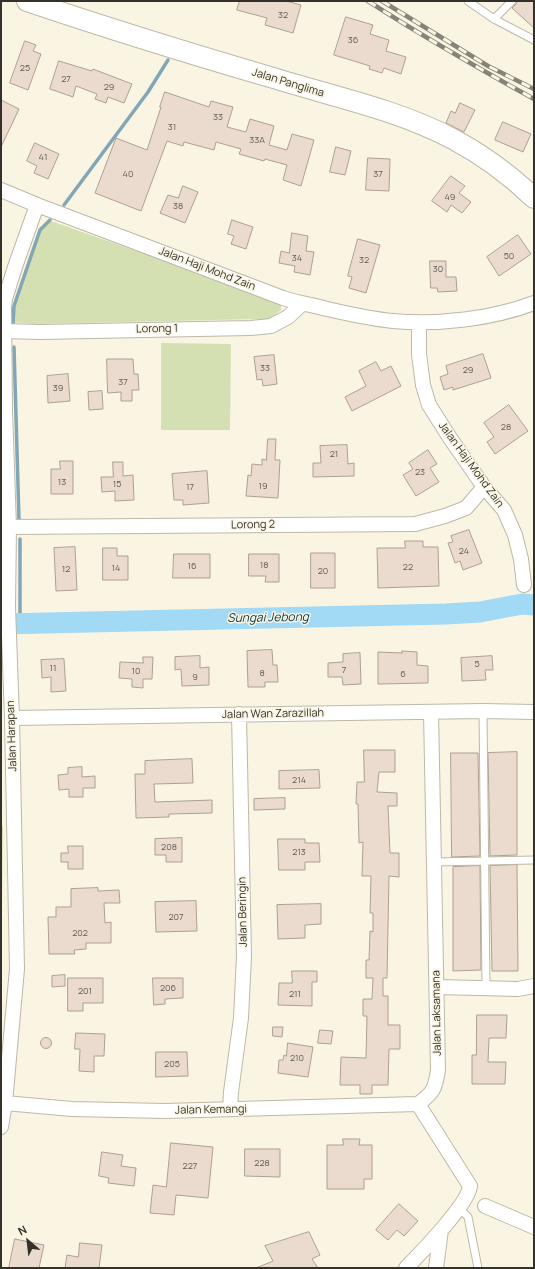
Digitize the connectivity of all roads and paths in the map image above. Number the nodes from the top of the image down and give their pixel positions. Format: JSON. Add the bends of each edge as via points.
{"nodes":[{"id":1,"x":27,"y":1,"type":"edge"},
{"id":2,"x":468,"y":1,"type":"edge"},
{"id":3,"x":512,"y":1,"type":"edge"},
{"id":4,"x":494,"y":19,"type":"junction"},
{"id":5,"x":534,"y":40,"type":"edge"},
{"id":6,"x":1,"y":190,"type":"edge"},
{"id":7,"x":534,"y":198,"type":"edge"},
{"id":8,"x":37,"y":205,"type":"junction"},
{"id":9,"x":534,"y":303,"type":"edge"},
{"id":10,"x":302,"y":304,"type":"junction"},
{"id":11,"x":419,"y":322,"type":"junction"},
{"id":12,"x":4,"y":331,"type":"junction"},
{"id":13,"x":484,"y":486,"type":"junction"},
{"id":14,"x":9,"y":528,"type":"junction"},
{"id":15,"x":524,"y":585,"type":"dead end"},
{"id":16,"x":483,"y":711,"type":"junction"},
{"id":17,"x":431,"y":712,"type":"junction"},
{"id":18,"x":534,"y":712,"type":"edge"},
{"id":19,"x":238,"y":714,"type":"junction"},
{"id":20,"x":12,"y":718,"type":"junction"},
{"id":21,"x":534,"y":860,"type":"edge"},
{"id":22,"x":434,"y":862,"type":"junction"},
{"id":23,"x":484,"y":862,"type":"junction"},
{"id":24,"x":534,"y":986,"type":"edge"},
{"id":25,"x":437,"y":987,"type":"junction"},
{"id":26,"x":486,"y":987,"type":"junction"},
{"id":27,"x":5,"y":1103,"type":"junction"},
{"id":28,"x":418,"y":1104,"type":"junction"},
{"id":29,"x":230,"y":1109,"type":"junction"},
{"id":30,"x":1,"y":1127,"type":"edge"},
{"id":31,"x":470,"y":1186,"type":"junction"},
{"id":32,"x":485,"y":1206,"type":"junction"},
{"id":33,"x":458,"y":1208,"type":"junction"},
{"id":34,"x":534,"y":1227,"type":"edge"},
{"id":35,"x":441,"y":1230,"type":"junction"},
{"id":36,"x":406,"y":1268,"type":"edge"},
{"id":37,"x":436,"y":1268,"type":"edge"},
{"id":38,"x":478,"y":1268,"type":"edge"}],
"edges":[{"from":1,"to":7,"type":"main road","name":"Jalan Panglima","via":[[422,125],[453,139],[489,162],[516,181]]},
{"from":2,"to":4,"type":"lane"},
{"from":3,"to":4,"type":"lane"},
{"from":4,"to":5,"type":"lane"},
{"from":6,"to":8,"type":"street","name":"Jalan Haji Mohd Zain"},
{"from":8,"to":10,"type":"street","name":"Jalan Haji Mohd Zain"},
{"from":8,"to":12,"type":"street","name":"Jalan Harapan","via":[[5,299]]},
{"from":9,"to":11,"type":"street","name":"Jalan Haji Mohd Zain","via":[[516,310],[481,317]]},
{"from":10,"to":11,"type":"street","name":"Jalan Haji Mohd Zain","via":[[371,318]]},
{"from":10,"to":12,"type":"street","name":"Lorong 1","via":[[288,317],[271,326],[251,328]]},
{"from":11,"to":13,"type":"street","name":"Jalan Haji Mohd Zain","via":[[419,354],[423,385],[429,405]]},
{"from":12,"to":14,"type":"street","name":"Jalan Harapan"},
{"from":13,"to":14,"type":"street","name":"Lorong 2","via":[[466,508],[415,524]]},
{"from":13,"to":15,"type":"street","name":"Jalan Haji Mohd Zain","via":[[504,510],[515,535],[522,559]]},
{"from":14,"to":20,"type":"street","name":"Jalan Harapan","via":[[8,607]]},
{"from":16,"to":17,"type":"street","name":"Jalan Wan Zarazillah"},
{"from":16,"to":18,"type":"street","name":"Jalan Wan Zarazillah"},
{"from":16,"to":23,"type":"lane"},
{"from":17,"to":19,"type":"street","name":"Jalan Wan Zarazillah"},
{"from":17,"to":22,"type":"street","name":"Jalan Laksamana"},
{"from":19,"to":20,"type":"street","name":"Jalan Wan Zarazillah"},
{"from":19,"to":29,"type":"street","name":"Jalan Beringin","via":[[244,956],[241,1018]]},
{"from":20,"to":27,"type":"street","name":"Jalan Harapan","via":[[17,969]]},
{"from":21,"to":23,"type":"lane"},
{"from":22,"to":23,"type":"lane"},
{"from":22,"to":25,"type":"street","name":"Jalan Laksamana"},
{"from":23,"to":26,"type":"lane"},
{"from":24,"to":26,"type":"street","via":[[518,989]]},
{"from":25,"to":26,"type":"street"},
{"from":25,"to":28,"type":"street","name":"Jalan Laksamana","via":[[436,1086],[428,1097]]},
{"from":27,"to":29,"type":"street","name":"Jalan Kemangi","via":[[94,1110]]},
{"from":27,"to":30,"type":"street","name":"Jalan Harapan"},
{"from":28,"to":29,"type":"street","name":"Jalan Kemangi"},
{"from":28,"to":31,"type":"street"},
{"from":31,"to":32,"type":"street"},
{"from":31,"to":33,"type":"street","via":[[470,1191]]},
{"from":32,"to":33,"type":"street"},
{"from":32,"to":34,"type":"street"},
{"from":33,"to":35,"type":"street"},
{"from":33,"to":38,"type":"lane","via":[[468,1217]]},
{"from":35,"to":36,"type":"street"},
{"from":35,"to":37,"type":"street"}]}
